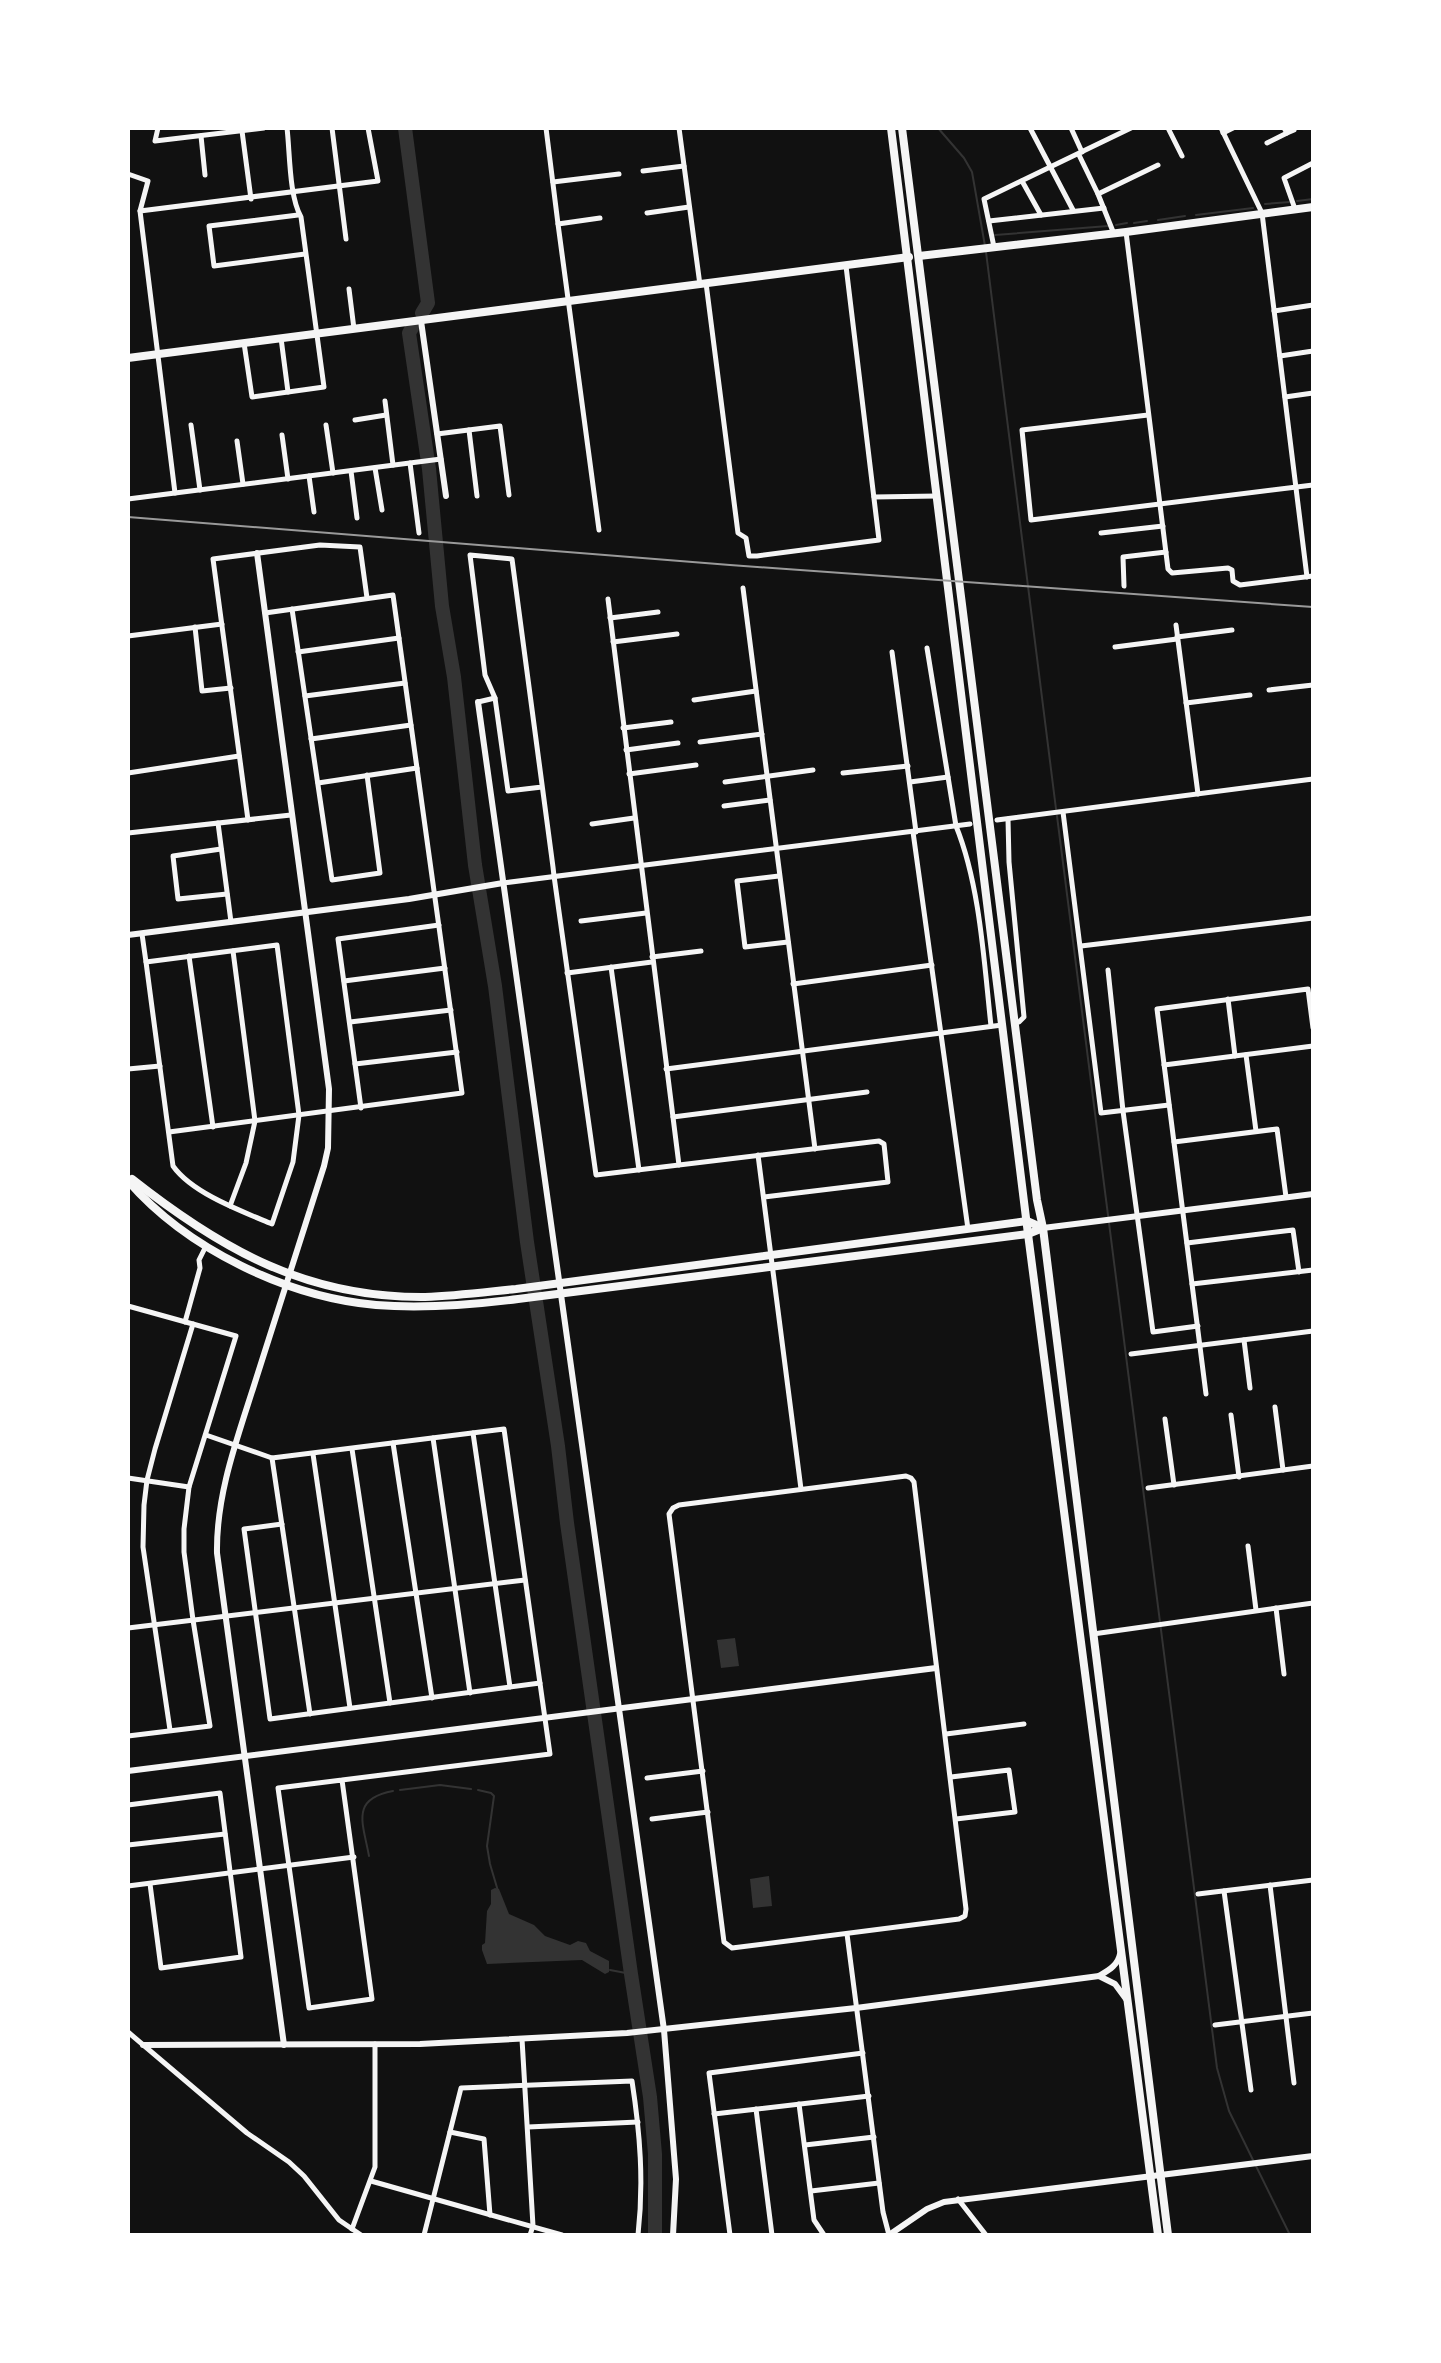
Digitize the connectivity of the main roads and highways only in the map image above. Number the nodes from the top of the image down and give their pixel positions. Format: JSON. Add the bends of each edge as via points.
{"nodes":[{"id":1,"x":891,"y":128,"type":"edge"},
{"id":2,"x":902,"y":128,"type":"edge"},
{"id":3,"x":1313,"y":207,"type":"edge"},
{"id":4,"x":919,"y":256,"type":"junction"},
{"id":5,"x":907,"y":257,"type":"junction"},
{"id":6,"x":128,"y":358,"type":"edge"},
{"id":7,"x":952,"y":569,"type":"junction"},
{"id":8,"x":128,"y":1178,"type":"edge"},
{"id":9,"x":1027,"y":1221,"type":"junction"},
{"id":10,"x":1043,"y":1228,"type":"junction"},
{"id":11,"x":1028,"y":1234,"type":"junction"},
{"id":12,"x":772,"y":1261,"type":"junction"},
{"id":13,"x":546,"y":1290,"type":"junction"},
{"id":14,"x":517,"y":1294,"type":"junction"},
{"id":15,"x":1158,"y":2235,"type":"edge"},
{"id":16,"x":1168,"y":2235,"type":"edge"}],
"edges":[{"from":1,"to":5,"type":"main road"},
{"from":2,"to":4,"type":"main road"},
{"from":3,"to":4,"type":"main road"},
{"from":4,"to":5,"type":"main road"},
{"from":4,"to":7,"type":"main road"},
{"from":5,"to":6,"type":"main road"},
{"from":5,"to":7,"type":"main road","via":[[937,496]]},
{"from":7,"to":9,"type":"main road","via":[[949,591]]},
{"from":7,"to":10,"type":"main road","via":[[960,593]]},
{"from":8,"to":14,"type":"main road","via":[[196,1227],[290,1275],[389,1295]]},
{"from":8,"to":14,"type":"main road","via":[[171,1222],[235,1262],[286,1285],[374,1305],[450,1306]]},
{"from":9,"to":10,"type":"main road"},
{"from":9,"to":11,"type":"main road"},
{"from":9,"to":12,"type":"main road"},
{"from":10,"to":11,"type":"main road"},
{"from":10,"to":16,"type":"main road"},
{"from":11,"to":12,"type":"main road"},
{"from":11,"to":15,"type":"main road"},
{"from":12,"to":13,"type":"main road","via":[[561,1293]]},
{"from":12,"to":13,"type":"main road","via":[[559,1283]]},
{"from":13,"to":14,"type":"main road"}]}
